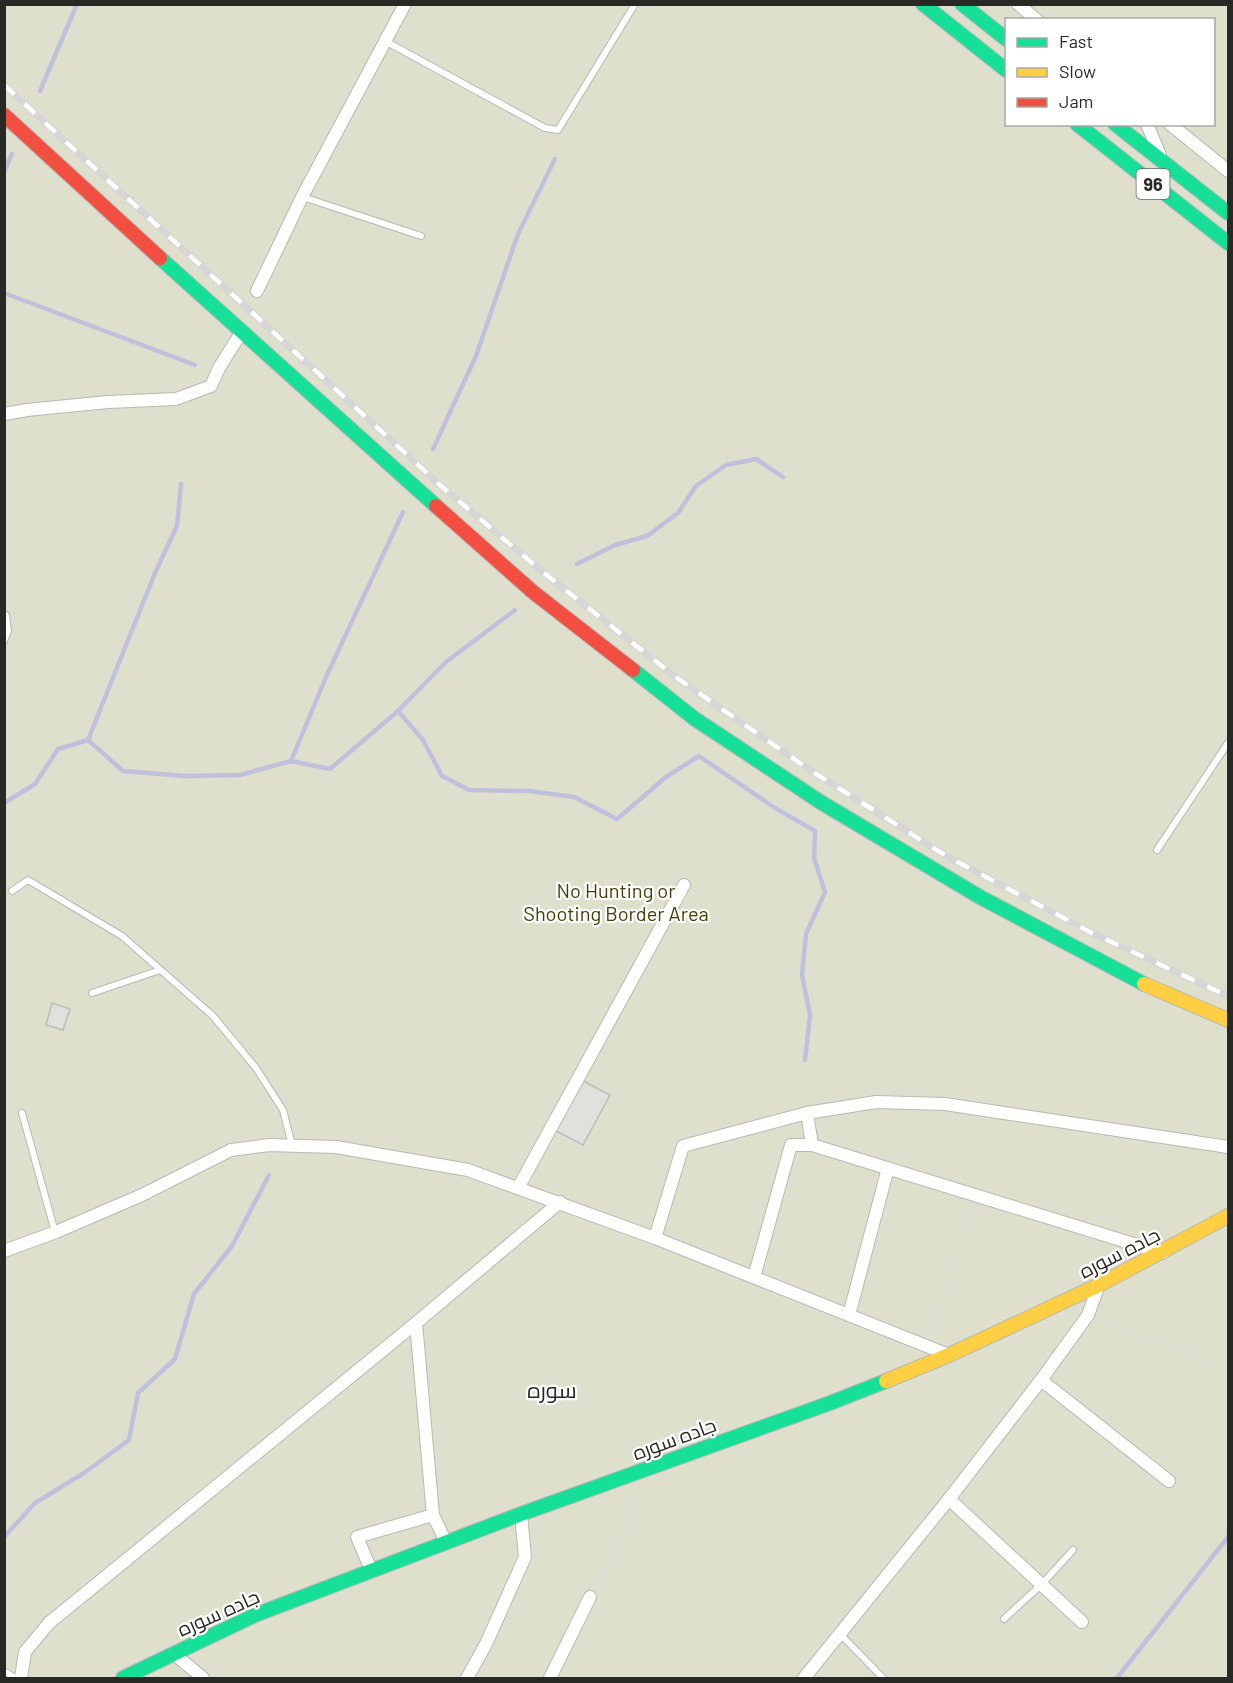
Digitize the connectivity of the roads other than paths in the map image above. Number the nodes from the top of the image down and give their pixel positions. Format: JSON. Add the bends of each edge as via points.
{"nodes":[{"id":1,"x":405,"y":4,"type":"edge"},
{"id":2,"x":635,"y":4,"type":"edge"},
{"id":3,"x":923,"y":4,"type":"edge"},
{"id":4,"x":963,"y":4,"type":"edge"},
{"id":5,"x":1018,"y":4,"type":"edge"},
{"id":6,"x":1034,"y":18,"type":"edge"},
{"id":7,"x":1005,"y":38,"type":"edge"},
{"id":8,"x":385,"y":41,"type":"junction"},
{"id":9,"x":1005,"y":69,"type":"edge"},
{"id":10,"x":4,"y":115,"type":"edge"},
{"id":11,"x":1080,"y":126,"type":"edge"},
{"id":12,"x":1117,"y":126,"type":"edge"},
{"id":13,"x":1148,"y":126,"type":"edge"},
{"id":14,"x":1172,"y":126,"type":"edge"},
{"id":15,"x":1162,"y":162,"type":"junction"},
{"id":16,"x":1228,"y":171,"type":"edge"},
{"id":17,"x":302,"y":197,"type":"junction"},
{"id":18,"x":1228,"y":213,"type":"edge"},
{"id":19,"x":421,"y":236,"type":"dead end"},
{"id":20,"x":1228,"y":243,"type":"edge"},
{"id":21,"x":257,"y":291,"type":"dead end"},
{"id":22,"x":241,"y":333,"type":"junction"},
{"id":23,"x":4,"y":414,"type":"edge"},
{"id":24,"x":6,"y":615,"type":"dead end"},
{"id":25,"x":4,"y":641,"type":"edge"},
{"id":26,"x":1228,"y":743,"type":"edge"},
{"id":27,"x":1157,"y":850,"type":"dead end"},
{"id":28,"x":684,"y":885,"type":"dead end"},
{"id":29,"x":12,"y":891,"type":"dead end"},
{"id":30,"x":160,"y":970,"type":"junction"},
{"id":31,"x":92,"y":993,"type":"dead end"},
{"id":32,"x":1228,"y":1020,"type":"edge"},
{"id":33,"x":22,"y":1113,"type":"dead end"},
{"id":34,"x":807,"y":1113,"type":"junction"},
{"id":35,"x":812,"y":1145,"type":"junction"},
{"id":36,"x":293,"y":1146,"type":"junction"},
{"id":37,"x":1228,"y":1147,"type":"edge"},
{"id":38,"x":888,"y":1168,"type":"junction"},
{"id":39,"x":518,"y":1188,"type":"junction"},
{"id":40,"x":560,"y":1202,"type":"junction"},
{"id":41,"x":1228,"y":1216,"type":"edge"},
{"id":42,"x":56,"y":1232,"type":"junction"},
{"id":43,"x":655,"y":1238,"type":"junction"},
{"id":44,"x":4,"y":1251,"type":"edge"},
{"id":45,"x":1162,"y":1253,"type":"junction"},
{"id":46,"x":754,"y":1277,"type":"junction"},
{"id":47,"x":1099,"y":1285,"type":"junction"},
{"id":48,"x":849,"y":1315,"type":"junction"},
{"id":49,"x":416,"y":1323,"type":"junction"},
{"id":50,"x":949,"y":1355,"type":"junction"},
{"id":51,"x":1041,"y":1380,"type":"junction"},
{"id":52,"x":1169,"y":1481,"type":"dead end"},
{"id":53,"x":950,"y":1499,"type":"junction"},
{"id":54,"x":521,"y":1514,"type":"junction"},
{"id":55,"x":433,"y":1515,"type":"junction"},
{"id":56,"x":446,"y":1542,"type":"junction"},
{"id":57,"x":1073,"y":1550,"type":"dead end"},
{"id":58,"x":371,"y":1570,"type":"junction"},
{"id":59,"x":1042,"y":1584,"type":"junction"},
{"id":60,"x":590,"y":1597,"type":"road end"},
{"id":61,"x":1004,"y":1619,"type":"dead end"},
{"id":62,"x":1082,"y":1622,"type":"dead end"},
{"id":63,"x":840,"y":1634,"type":"junction"},
{"id":64,"x":173,"y":1653,"type":"junction"},
{"id":65,"x":4,"y":1671,"type":"edge"},
{"id":66,"x":15,"y":1678,"type":"edge"},
{"id":67,"x":21,"y":1678,"type":"edge"},
{"id":68,"x":123,"y":1678,"type":"edge"},
{"id":69,"x":203,"y":1678,"type":"edge"},
{"id":70,"x":467,"y":1678,"type":"edge"},
{"id":71,"x":550,"y":1678,"type":"edge"},
{"id":72,"x":804,"y":1678,"type":"edge"},
{"id":73,"x":883,"y":1678,"type":"edge"}],
"edges":[{"from":1,"to":8,"type":"street"},
{"from":2,"to":8,"type":"lane","via":[[558,130],[545,128]]},
{"from":3,"to":9,"type":"main road"},
{"from":4,"to":7,"type":"main road"},
{"from":5,"to":6,"type":"street"},
{"from":8,"to":17,"type":"street"},
{"from":10,"to":22,"type":"main road"},
{"from":11,"to":20,"type":"main road","number":"96"},
{"from":12,"to":15,"type":"main road","number":"96"},
{"from":13,"to":15,"type":"street"},
{"from":14,"to":16,"type":"street"},
{"from":15,"to":18,"type":"main road","number":"96"},
{"from":17,"to":19,"type":"lane"},
{"from":17,"to":21,"type":"street"},
{"from":22,"to":23,"type":"street","via":[[211,386],[176,399]]},
{"from":22,"to":32,"type":"main road","via":[[532,592],[695,719],[822,803],[980,897],[1144,984]]},
{"from":24,"to":25,"type":"lane","via":[[8,631]]},
{"from":26,"to":27,"type":"lane"},
{"from":28,"to":39,"type":"street"},
{"from":29,"to":30,"type":"lane","via":[[28,880],[122,936]]},
{"from":30,"to":31,"type":"lane"},
{"from":30,"to":36,"type":"lane","via":[[213,1016],[256,1068],[283,1110]]},
{"from":33,"to":42,"type":"lane"},
{"from":34,"to":35,"type":"street"},
{"from":34,"to":37,"type":"street","via":[[876,1102],[945,1104]]},
{"from":34,"to":43,"type":"street","via":[[683,1146]]},
{"from":35,"to":38,"type":"street"},
{"from":35,"to":46,"type":"street","via":[[791,1145]]},
{"from":36,"to":39,"type":"street","via":[[336,1147],[468,1170]]},
{"from":36,"to":42,"type":"street","via":[[269,1144],[231,1150],[142,1196]]},
{"from":38,"to":45,"type":"street"},
{"from":38,"to":48,"type":"street"},
{"from":39,"to":40,"type":"street"},
{"from":40,"to":43,"type":"street"},
{"from":40,"to":49,"type":"street"},
{"from":41,"to":45,"type":"main road","name":"جاده سوره"},
{"from":42,"to":44,"type":"street"},
{"from":43,"to":46,"type":"street"},
{"from":45,"to":47,"type":"main road","name":"جاده سوره"},
{"from":46,"to":48,"type":"street"},
{"from":47,"to":50,"type":"main road","name":"جاده سوره"},
{"from":47,"to":51,"type":"street","via":[[1088,1315]]},
{"from":48,"to":50,"type":"street"},
{"from":49,"to":55,"type":"street"},
{"from":49,"to":67,"type":"street","via":[[49,1623],[24,1652]]},
{"from":50,"to":54,"type":"main road","name":"جاده سوره","via":[[830,1403]]},
{"from":51,"to":52,"type":"street"},
{"from":51,"to":53,"type":"street"},
{"from":53,"to":59,"type":"street"},
{"from":53,"to":63,"type":"street"},
{"from":54,"to":56,"type":"main road","name":"جاده سوره"},
{"from":54,"to":70,"type":"street","via":[[525,1557]]},
{"from":55,"to":56,"type":"street"},
{"from":55,"to":58,"type":"street","via":[[357,1537]]},
{"from":56,"to":58,"type":"main road","name":"جاده سوره"},
{"from":57,"to":59,"type":"lane"},
{"from":58,"to":64,"type":"main road","name":"جاده سوره","via":[[255,1615]]},
{"from":59,"to":61,"type":"lane"},
{"from":59,"to":62,"type":"street"},
{"from":60,"to":71,"type":"street"},
{"from":63,"to":72,"type":"street"},
{"from":63,"to":73,"type":"lane"},
{"from":64,"to":68,"type":"main road","name":"جاده سوره"},
{"from":64,"to":69,"type":"street"},
{"from":65,"to":66,"type":"lane"}]}
